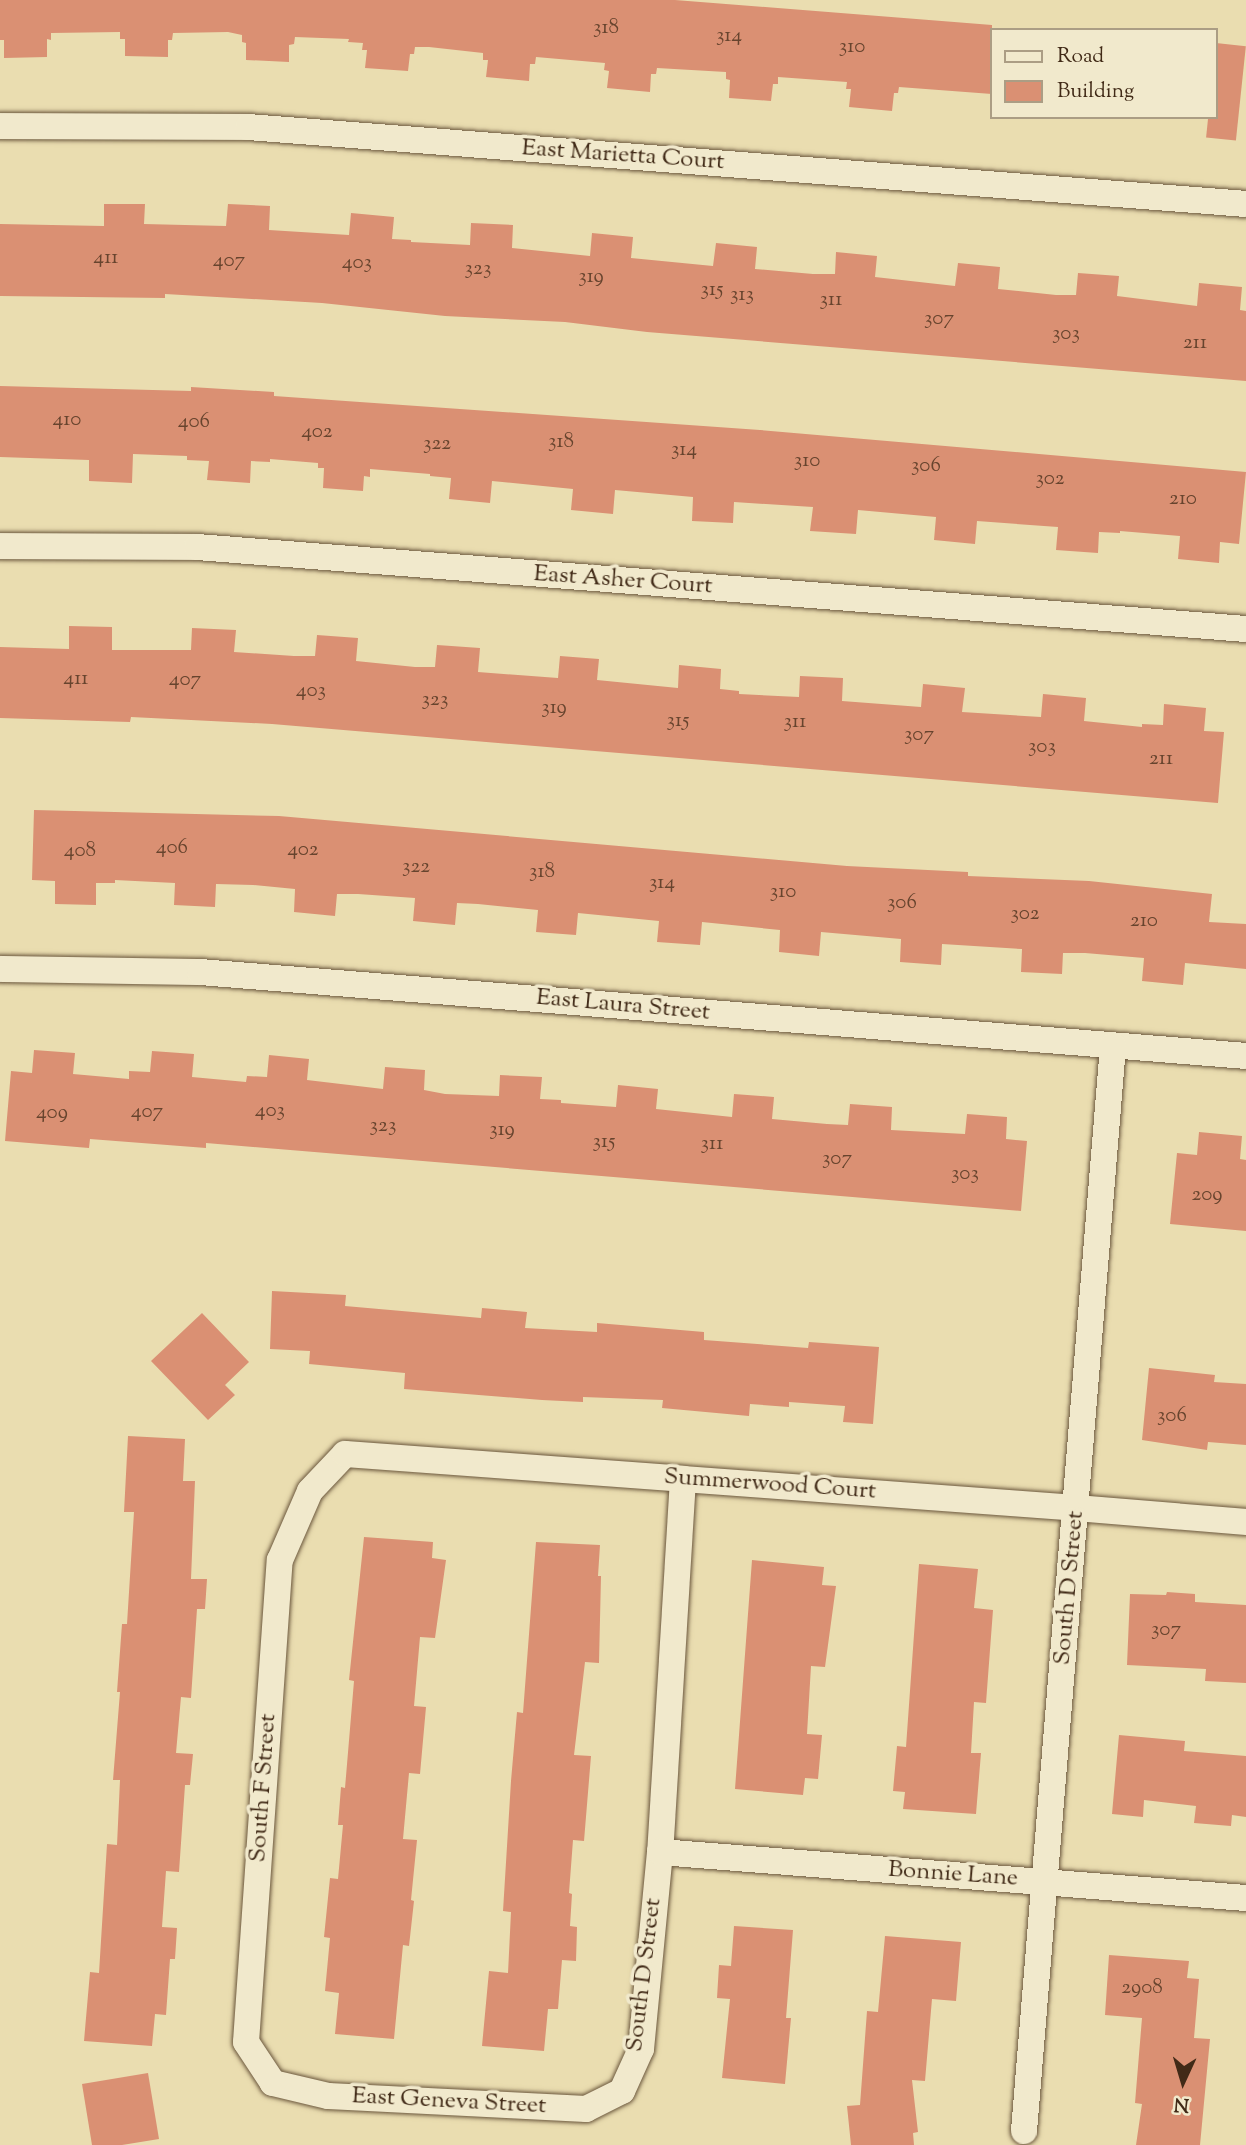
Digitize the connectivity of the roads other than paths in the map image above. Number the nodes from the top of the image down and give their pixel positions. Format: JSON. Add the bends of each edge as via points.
{"nodes":[{"id":1,"x":0,"y":126,"type":"edge"},
{"id":2,"x":1246,"y":204,"type":"edge"},
{"id":3,"x":0,"y":546,"type":"edge"},
{"id":4,"x":1246,"y":629,"type":"edge"},
{"id":5,"x":0,"y":970,"type":"edge"},
{"id":6,"x":1113,"y":1046,"type":"junction"},
{"id":7,"x":1246,"y":1056,"type":"edge"},
{"id":8,"x":683,"y":1479,"type":"junction"},
{"id":9,"x":310,"y":1491,"type":"joint"},
{"id":10,"x":1076,"y":1508,"type":"junction"},
{"id":11,"x":1246,"y":1522,"type":"edge"},
{"id":12,"x":660,"y":1852,"type":"junction"},
{"id":13,"x":1046,"y":1882,"type":"junction"},
{"id":14,"x":1246,"y":1898,"type":"edge"},
{"id":15,"x":273,"y":2083,"type":"joint"},
{"id":16,"x":622,"y":2091,"type":"joint"},
{"id":17,"x":1024,"y":2131,"type":"dead end"}],
"edges":[{"from":1,"to":2,"type":"street","name":"East Marietta Court","via":[[248,127]]},
{"from":3,"to":4,"type":"street","name":"East Asher Court","via":[[197,547]]},
{"from":5,"to":6,"type":"street","name":"East Laura Street","via":[[200,972]]},
{"from":6,"to":7,"type":"street","name":"East Laura Street"},
{"from":6,"to":10,"type":"street","name":"South D Street"},
{"from":8,"to":9,"type":"street","name":"Summerwood Court","via":[[345,1454]]},
{"from":8,"to":10,"type":"street","name":"Summerwood Court"},
{"from":8,"to":12,"type":"street","name":"South D Street"},
{"from":9,"to":15,"type":"street","name":"South F Street","via":[[280,1560],[246,2042]]},
{"from":10,"to":11,"type":"street","name":"Summerwood Court"},
{"from":10,"to":13,"type":"street","name":"South D Street"},
{"from":12,"to":13,"type":"street","name":"Bonnie Lane"},
{"from":12,"to":16,"type":"street","name":"South D Street","via":[[641,2049]]},
{"from":13,"to":14,"type":"street","name":"Bonnie Lane"},
{"from":13,"to":17,"type":"street","name":"South D Street"},
{"from":15,"to":16,"type":"street","name":"East Geneva Street","via":[[328,2095],[586,2109]]}]}
